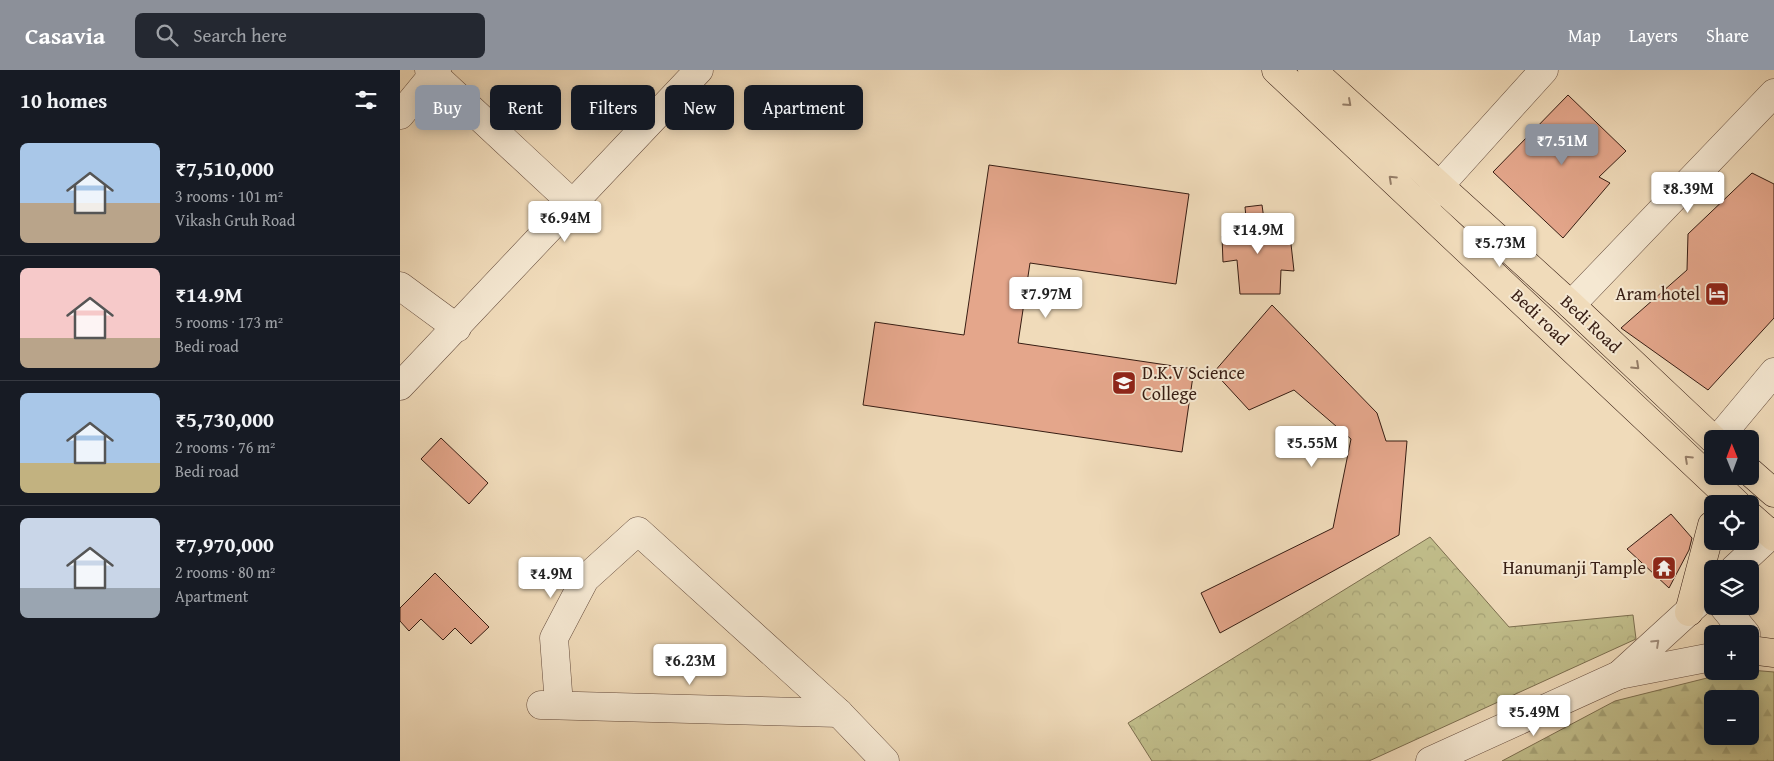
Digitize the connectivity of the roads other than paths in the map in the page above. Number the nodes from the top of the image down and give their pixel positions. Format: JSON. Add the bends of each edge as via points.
{"nodes":[{"id":1,"x":699,"y":70,"type":"edge"},
{"id":2,"x":1276,"y":70,"type":"edge"},
{"id":3,"x":1312,"y":70,"type":"edge"},
{"id":4,"x":1544,"y":70,"type":"edge"},
{"id":5,"x":433,"y":72,"type":"edge"},
{"id":6,"x":1774,"y":93,"type":"edge"},
{"id":7,"x":400,"y":115,"type":"edge"},
{"id":8,"x":1439,"y":185,"type":"junction"},
{"id":9,"x":572,"y":204,"type":"junction"},
{"id":10,"x":1421,"y":207,"type":"junction"},
{"id":11,"x":400,"y":286,"type":"edge"},
{"id":12,"x":1571,"y":305,"type":"junction"},
{"id":13,"x":457,"y":328,"type":"junction"},
{"id":14,"x":1774,"y":372,"type":"edge"},
{"id":15,"x":400,"y":386,"type":"edge"},
{"id":16,"x":1726,"y":430,"type":"edge"},
{"id":17,"x":1704,"y":431,"type":"edge"},
{"id":18,"x":1759,"y":480,"type":"edge"},
{"id":19,"x":1774,"y":493,"type":"edge"},
{"id":20,"x":1720,"y":495,"type":"edge"},
{"id":21,"x":1759,"y":523,"type":"edge"},
{"id":22,"x":1773,"y":535,"type":"edge"},
{"id":23,"x":1744,"y":560,"type":"edge"},
{"id":24,"x":1704,"y":605,"type":"edge"},
{"id":25,"x":1725,"y":615,"type":"edge"},
{"id":26,"x":1736,"y":625,"type":"edge"},
{"id":27,"x":1704,"y":659,"type":"edge"},
{"id":28,"x":1619,"y":675,"type":"junction"},
{"id":29,"x":839,"y":713,"type":"junction"},
{"id":30,"x":885,"y":761,"type":"edge"},
{"id":31,"x":1430,"y":761,"type":"edge"}],
"edges":[{"from":1,"to":9,"type":"street"},
{"from":10,"to":2,"type":"main road","name":"Bedi road","one_way":true},
{"from":3,"to":8,"type":"main road","name":"Bedi Road","one_way":true},
{"from":4,"to":8,"type":"street"},
{"from":5,"to":7,"type":"street"},
{"from":5,"to":9,"type":"street"},
{"from":6,"to":12,"type":"street"},
{"from":8,"to":10,"type":"street"},
{"from":8,"to":12,"type":"main road","name":"Bedi Road"},
{"from":9,"to":13,"type":"street"},
{"from":20,"to":10,"type":"main road","name":"Bedi road","one_way":true,"via":[[1530,308]]},
{"from":11,"to":13,"type":"street"},
{"from":12,"to":17,"type":"main road","name":"Bedi Road","one_way":true},
{"from":13,"to":15,"type":"street"},
{"from":14,"to":16,"type":"street"},
{"from":18,"to":19,"type":"main road"},
{"from":21,"to":22,"type":"main road"},
{"from":22,"to":23,"type":"street"},
{"from":28,"to":24,"type":"street","one_way":true},
{"from":25,"to":26,"type":"street"},
{"from":27,"to":28,"type":"street"},
{"from":28,"to":31,"type":"street"},
{"from":29,"to":29,"type":"street","via":[[638,532],[585,580],[554,638],[549,705]]},
{"from":29,"to":30,"type":"street"}]}
